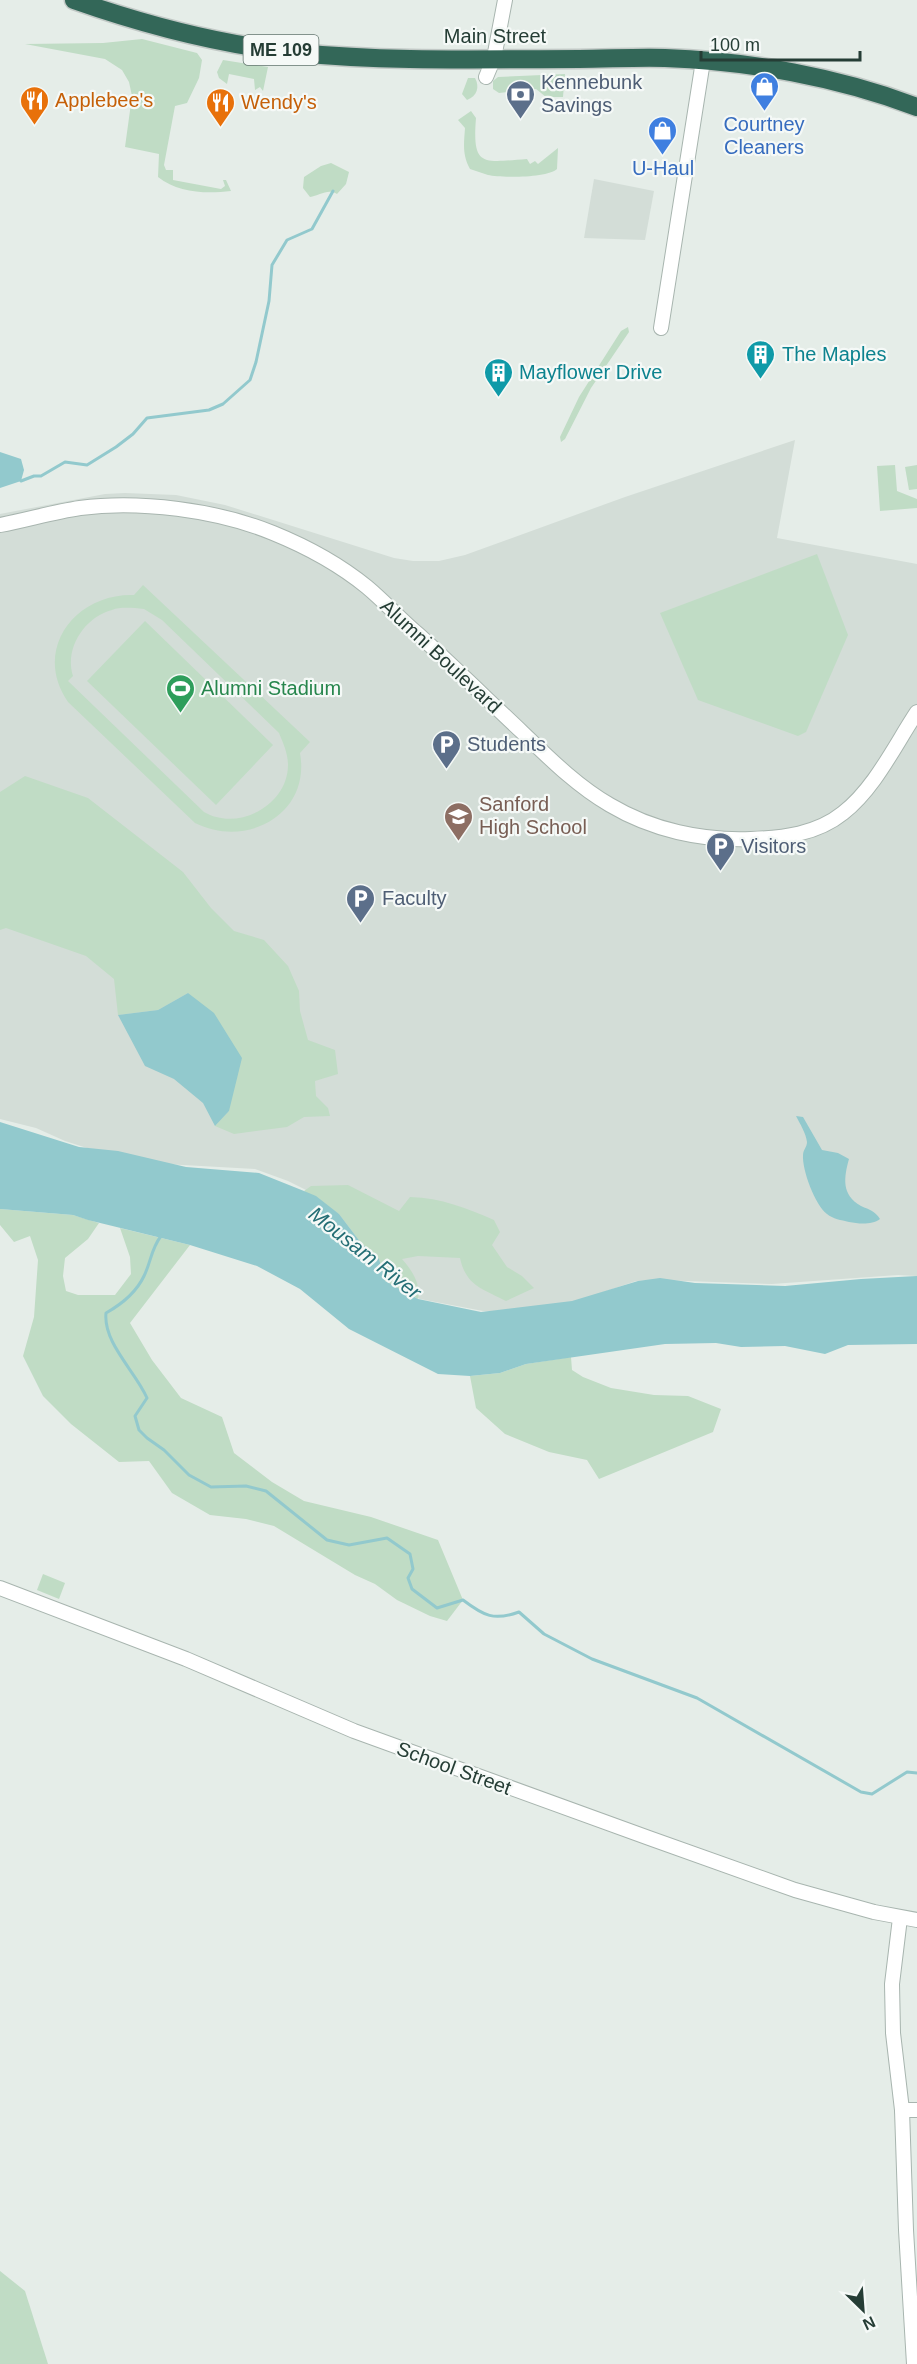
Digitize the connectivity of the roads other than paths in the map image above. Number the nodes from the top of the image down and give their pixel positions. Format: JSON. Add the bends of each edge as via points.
{"nodes":[{"id":1,"x":74,"y":0,"type":"edge"},
{"id":2,"x":505,"y":0,"type":"edge"},
{"id":3,"x":494,"y":58,"type":"junction"},
{"id":4,"x":703,"y":61,"type":"junction"},
{"id":5,"x":486,"y":77,"type":"dead end"},
{"id":6,"x":917,"y":107,"type":"edge"},
{"id":7,"x":661,"y":328,"type":"dead end"},
{"id":8,"x":0,"y":525,"type":"edge"},
{"id":9,"x":917,"y":712,"type":"edge"},
{"id":10,"x":0,"y":1588,"type":"edge"},
{"id":11,"x":900,"y":1918,"type":"junction"},
{"id":12,"x":917,"y":1920,"type":"edge"},
{"id":13,"x":902,"y":2110,"type":"junction"},
{"id":14,"x":917,"y":2110,"type":"edge"},
{"id":15,"x":914,"y":2364,"type":"edge"}],
"edges":[{"from":1,"to":3,"type":"highway","name":"Main Street","number":"ME 109","via":[[162,26],[297,53]]},
{"from":2,"to":3,"type":"street"},
{"from":3,"to":4,"type":"highway","name":"Main Street","number":"ME 109","via":[[647,57]]},
{"from":3,"to":5,"type":"street"},
{"from":4,"to":6,"type":"highway","name":"Main Street","number":"ME 109","via":[[819,79]]},
{"from":4,"to":7,"type":"street"},
{"from":8,"to":9,"type":"street","name":"Alumni Boulevard","via":[[82,508],[133,506],[192,512],[274,533],[320,556],[366,586],[560,769],[600,799],[631,816],[678,833],[763,839],[824,825],[859,798]]},
{"from":10,"to":11,"type":"street","name":"School Street","via":[[186,1659],[354,1731],[795,1890]]},
{"from":11,"to":12,"type":"street","name":"School Street"},
{"from":11,"to":13,"type":"street","via":[[892,1984]]},
{"from":13,"to":14,"type":"street"},
{"from":13,"to":15,"type":"street"}]}
